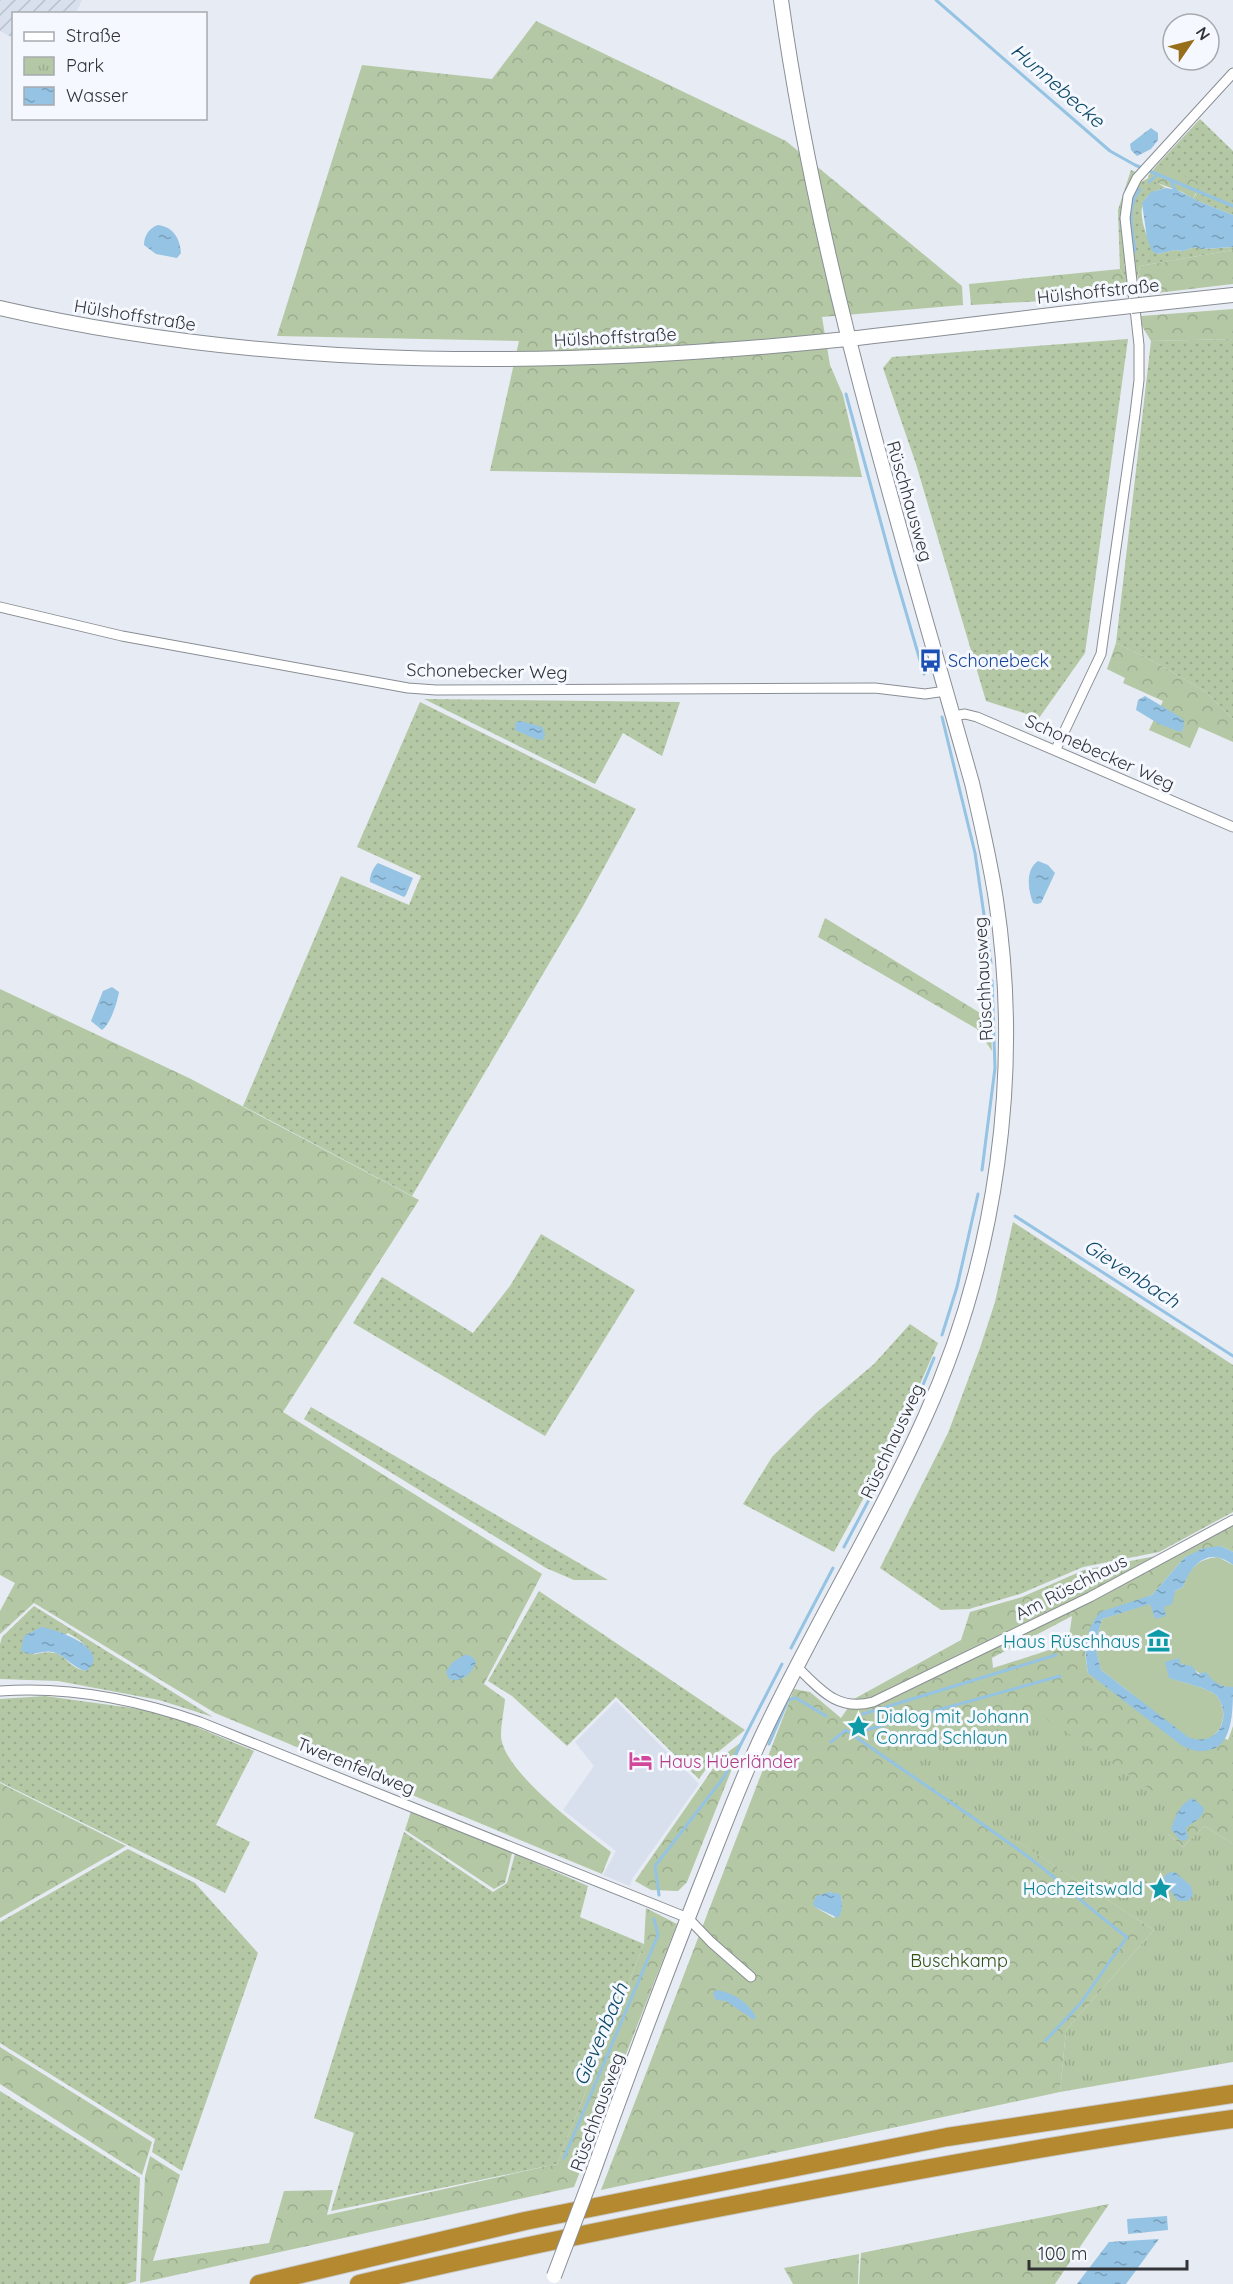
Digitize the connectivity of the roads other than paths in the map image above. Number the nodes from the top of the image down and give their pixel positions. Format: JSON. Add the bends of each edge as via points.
{"nodes":[{"id":1,"x":781,"y":0,"type":"edge"},
{"id":2,"x":1233,"y":73,"type":"edge"},
{"id":3,"x":1233,"y":296,"type":"edge"},
{"id":4,"x":0,"y":308,"type":"edge"},
{"id":5,"x":847,"y":339,"type":"junction"},
{"id":6,"x":0,"y":607,"type":"edge"},
{"id":7,"x":946,"y":691,"type":"junction"},
{"id":8,"x":953,"y":716,"type":"junction"},
{"id":9,"x":1056,"y":749,"type":"junction"},
{"id":10,"x":1233,"y":827,"type":"edge"},
{"id":11,"x":1233,"y":1520,"type":"edge"},
{"id":12,"x":796,"y":1666,"type":"junction"},
{"id":13,"x":0,"y":1691,"type":"edge"},
{"id":14,"x":688,"y":1918,"type":"junction"},
{"id":15,"x":751,"y":1977,"type":"dead end"},
{"id":16,"x":1233,"y":2094,"type":"edge"},
{"id":17,"x":1233,"y":2119,"type":"edge"},
{"id":18,"x":553,"y":2280,"type":"edge"},
{"id":19,"x":259,"y":2284,"type":"edge"},
{"id":20,"x":359,"y":2284,"type":"edge"}],
"edges":[{"from":1,"to":5,"type":"main road","name":"Rüschhausweg","via":[[805,149]]},
{"from":2,"to":9,"type":"street","via":[[1137,178],[1128,196],[1125,218],[1139,345],[1138,380],[1106,628],[1096,667]]},
{"from":3,"to":5,"type":"main road","name":"Hülshoffstraße"},
{"from":4,"to":5,"type":"main road","name":"Hülshoffstraße","via":[[196,343],[396,358],[616,356]]},
{"from":5,"to":7,"type":"main road","name":"Rüschhausweg"},
{"from":6,"to":7,"type":"street","name":"Schonebecker Weg","via":[[122,636],[415,689],[875,688],[925,694]]},
{"from":7,"to":8,"type":"main road","name":"Rüschhausweg"},
{"from":8,"to":9,"type":"street","name":"Schonebecker Weg","via":[[977,717]]},
{"from":8,"to":12,"type":"main road","name":"Rüschhausweg","via":[[988,852],[1002,959],[1006,1068],[992,1193],[962,1318],[926,1416]]},
{"from":9,"to":10,"type":"street","name":"Schonebecker Weg"},
{"from":11,"to":12,"type":"street","name":"Am Rüschhaus","via":[[1090,1597],[873,1702],[852,1706],[843,1703],[821,1690]]},
{"from":12,"to":14,"type":"main road","name":"Rüschhausweg","via":[[745,1775]]},
{"from":13,"to":14,"type":"street","name":"Twerenfeldweg","via":[[91,1694],[180,1714]]},
{"from":14,"to":15,"type":"street"},
{"from":14,"to":18,"type":"main road","name":"Rüschhausweg","bridge":true},
{"from":16,"to":19,"type":"highway","via":[[947,2137],[525,2221]]},
{"from":17,"to":20,"type":"highway","via":[[963,2160],[531,2244]]}]}
